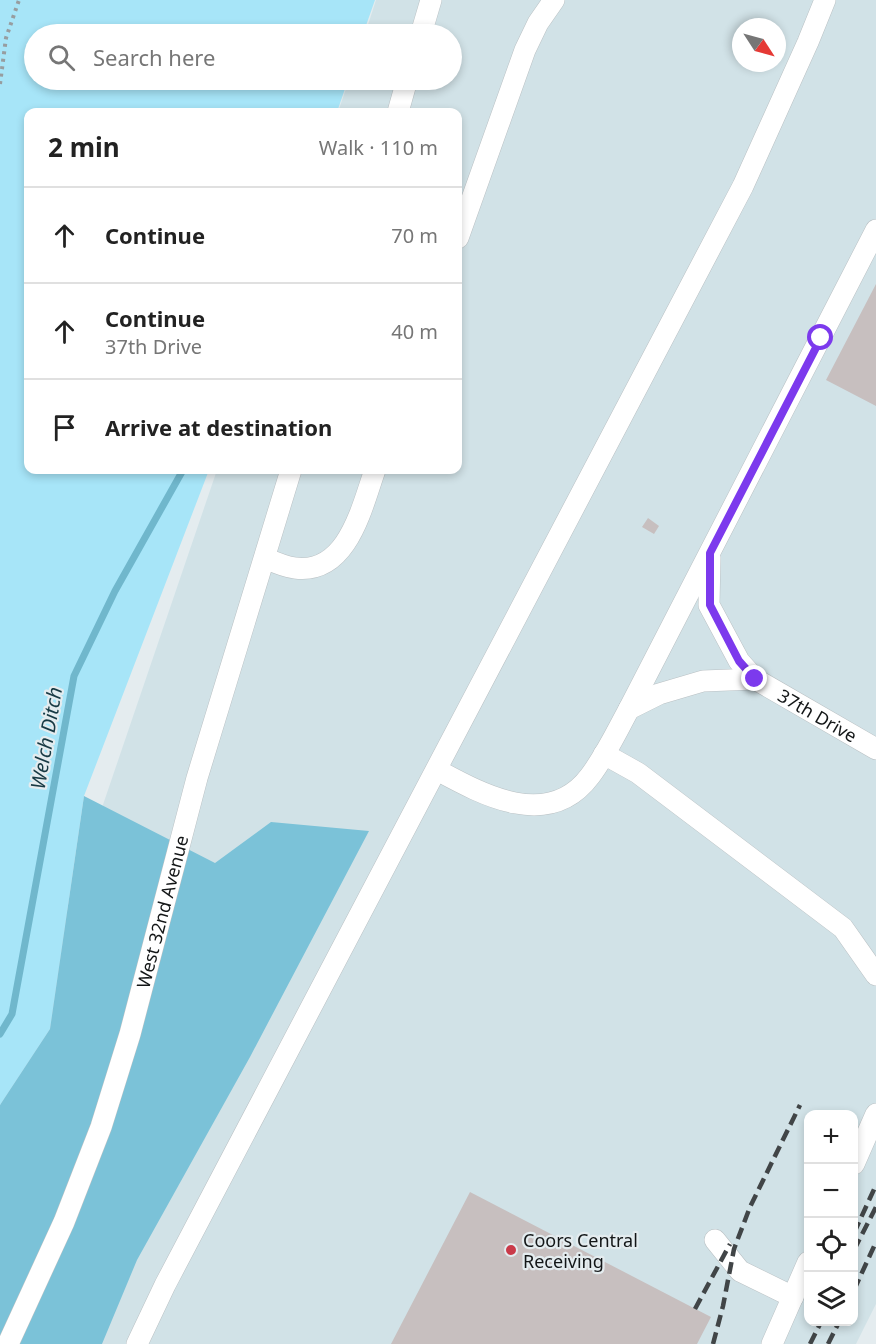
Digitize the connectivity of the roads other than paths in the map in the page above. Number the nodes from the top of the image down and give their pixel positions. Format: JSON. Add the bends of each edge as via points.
{"nodes":[{"id":1,"x":431,"y":0,"type":"edge"},
{"id":2,"x":554,"y":0,"type":"edge"},
{"id":3,"x":825,"y":0,"type":"edge"},
{"id":4,"x":424,"y":24,"type":"edge"},
{"id":5,"x":404,"y":90,"type":"edge"},
{"id":6,"x":399,"y":108,"type":"edge"},
{"id":7,"x":462,"y":227,"type":"edge"},
{"id":8,"x":876,"y":230,"type":"edge"},
{"id":9,"x":290,"y":474,"type":"edge"},
{"id":10,"x":374,"y":474,"type":"edge"},
{"id":11,"x":710,"y":553,"type":"junction"},
{"id":12,"x":265,"y":558,"type":"junction"},
{"id":13,"x":755,"y":679,"type":"junction"},
{"id":14,"x":629,"y":709,"type":"junction"},
{"id":15,"x":876,"y":749,"type":"edge"},
{"id":16,"x":604,"y":754,"type":"junction"},
{"id":17,"x":437,"y":770,"type":"junction"},
{"id":18,"x":876,"y":975,"type":"edge"},
{"id":19,"x":876,"y":1114,"type":"edge"},
{"id":20,"x":858,"y":1155,"type":"edge"},
{"id":21,"x":715,"y":1240,"type":"dead end"},
{"id":22,"x":804,"y":1271,"type":"edge"},
{"id":23,"x":793,"y":1297,"type":"junction"},
{"id":24,"x":8,"y":1344,"type":"edge"},
{"id":25,"x":137,"y":1344,"type":"edge"},
{"id":26,"x":772,"y":1344,"type":"edge"}],
"edges":[{"from":1,"to":4,"type":"street"},
{"from":2,"to":7,"type":"street","via":[[525,50]]},
{"from":3,"to":17,"type":"street","via":[[743,186]]},
{"from":5,"to":6,"type":"street"},
{"from":8,"to":11,"type":"street"},
{"from":9,"to":12,"type":"street","name":"West 32nd Avenue"},
{"from":10,"to":12,"type":"street","via":[[354,530],[326,563],[294,568]]},
{"from":11,"to":13,"type":"street","name":"37th Drive","via":[[710,605],[739,661]]},
{"from":11,"to":14,"type":"street"},
{"from":12,"to":24,"type":"street","name":"West 32nd Avenue","via":[[197,778],[136,1012],[101,1127],[64,1222]]},
{"from":13,"to":14,"type":"street","via":[[703,681],[659,694]]},
{"from":13,"to":15,"type":"street","name":"37th Drive"},
{"from":14,"to":16,"type":"street"},
{"from":16,"to":17,"type":"street","via":[[572,793],[544,804],[502,801]]},
{"from":16,"to":18,"type":"street","via":[[638,772],[843,928]]},
{"from":17,"to":25,"type":"street"},
{"from":19,"to":20,"type":"street"},
{"from":21,"to":23,"type":"street","via":[[740,1271]]},
{"from":22,"to":23,"type":"street"},
{"from":23,"to":26,"type":"street"}]}
